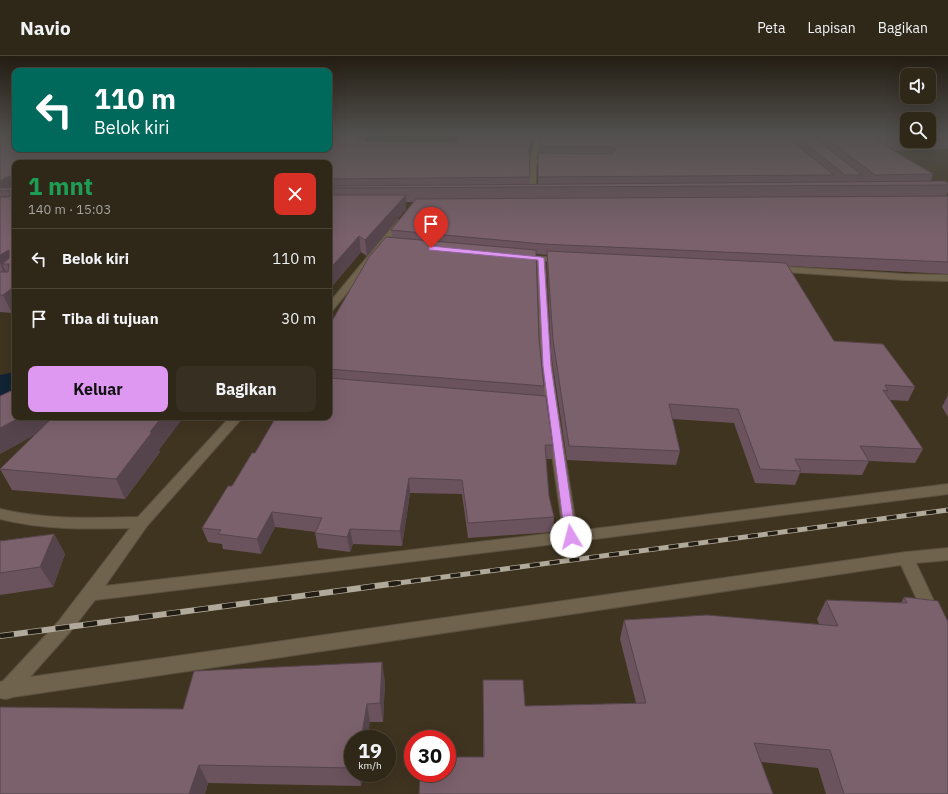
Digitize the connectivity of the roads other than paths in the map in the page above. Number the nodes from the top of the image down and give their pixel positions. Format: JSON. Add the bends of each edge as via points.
{"nodes":[{"id":1,"x":533,"y":169,"type":"edge"},
{"id":2,"x":533,"y":196,"type":"edge"},
{"id":3,"x":408,"y":213,"type":"edge"},
{"id":4,"x":509,"y":256,"type":"edge"},
{"id":5,"x":541,"y":258,"type":"junction"},
{"id":6,"x":570,"y":260,"type":"edge"},
{"id":7,"x":764,"y":269,"type":"edge"},
{"id":8,"x":948,"y":278,"type":"edge"},
{"id":9,"x":332,"y":307,"type":"edge"},
{"id":10,"x":234,"y":420,"type":"edge"},
{"id":11,"x":948,"y":489,"type":"edge"},
{"id":12,"x":0,"y":514,"type":"edge"},
{"id":13,"x":142,"y":522,"type":"junction"},
{"id":14,"x":571,"y":537,"type":"junction"},
{"id":15,"x":948,"y":554,"type":"edge"},
{"id":16,"x":906,"y":558,"type":"junction"},
{"id":17,"x":90,"y":594,"type":"junction"},
{"id":18,"x":938,"y":628,"type":"edge"},
{"id":19,"x":2,"y":692,"type":"edge"}],
"edges":[{"from":1,"to":2,"type":"street"},
{"from":3,"to":9,"type":"street","via":[[388,244]]},
{"from":4,"to":5,"type":"street"},
{"from":5,"to":6,"type":"street"},
{"from":5,"to":14,"type":"street","via":[[547,405]]},
{"from":7,"to":8,"type":"street"},
{"from":10,"to":13,"type":"street"},
{"from":11,"to":14,"type":"street"},
{"from":12,"to":13,"type":"street","via":[[18,520],[48,524]]},
{"from":13,"to":17,"type":"street"},
{"from":14,"to":17,"type":"street"},
{"from":15,"to":16,"type":"street"},
{"from":16,"to":18,"type":"street"},
{"from":16,"to":19,"type":"street"},
{"from":17,"to":19,"type":"street","via":[[64,626]]}]}
